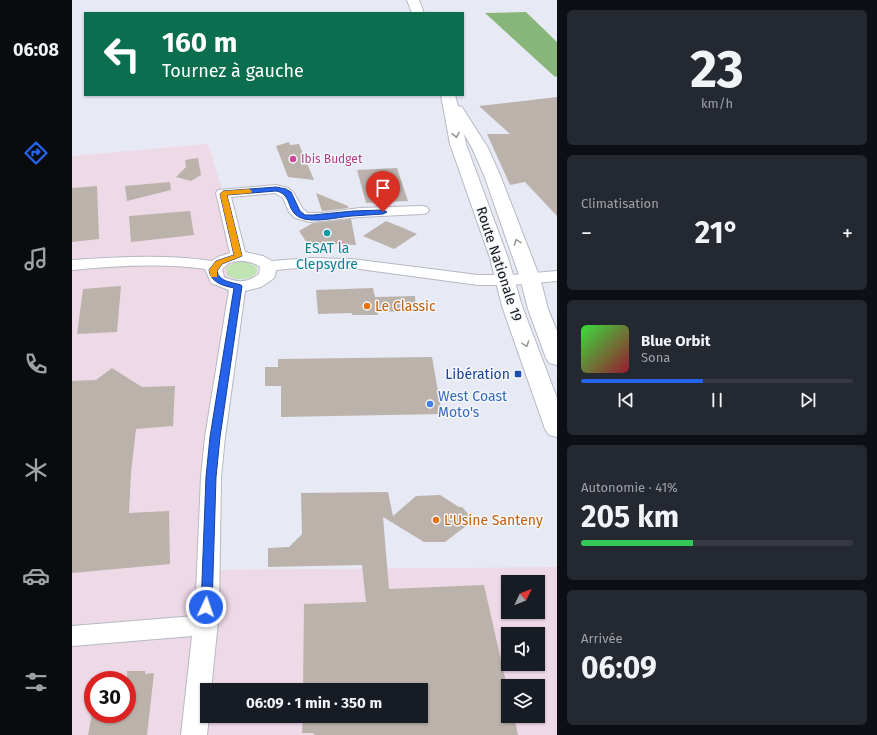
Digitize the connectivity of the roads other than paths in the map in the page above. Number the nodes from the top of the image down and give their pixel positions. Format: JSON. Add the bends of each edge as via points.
{"nodes":[{"id":1,"x":413,"y":0,"type":"edge"},
{"id":2,"x":418,"y":12,"type":"edge"},
{"id":3,"x":448,"y":96,"type":"edge"},
{"id":4,"x":422,"y":210,"type":"dead end"},
{"id":5,"x":238,"y":256,"type":"junction"},
{"id":6,"x":72,"y":264,"type":"edge"},
{"id":7,"x":215,"y":266,"type":"junction"},
{"id":8,"x":268,"y":266,"type":"junction"},
{"id":9,"x":557,"y":276,"type":"edge"},
{"id":10,"x":530,"y":278,"type":"junction"},
{"id":11,"x":505,"y":280,"type":"junction"},
{"id":12,"x":238,"y":286,"type":"junction"},
{"id":13,"x":557,"y":358,"type":"edge"},
{"id":14,"x":557,"y":429,"type":"edge"},
{"id":15,"x":206,"y":625,"type":"junction"},
{"id":16,"x":72,"y":636,"type":"edge"},
{"id":17,"x":194,"y":735,"type":"edge"}],
"edges":[{"from":1,"to":2,"type":"main road"},
{"from":10,"to":3,"type":"main road","name":"Route Nationale 19","one_way":true,"via":[[480,148]]},
{"from":3,"to":11,"type":"main road","name":"Route Nationale 19","one_way":true,"via":[[458,144]]},
{"from":4,"to":5,"type":"street","via":[[353,213],[313,218],[303,217],[297,212],[284,190],[223,194]]},
{"from":5,"to":7,"type":"street","via":[[224,259]]},
{"from":5,"to":8,"type":"street","via":[[253,257]]},
{"from":6,"to":7,"type":"street","via":[[179,261]]},
{"from":7,"to":12,"type":"street","via":[[213,270],[217,280]]},
{"from":8,"to":11,"type":"street","via":[[334,262],[483,280]]},
{"from":8,"to":12,"type":"street","via":[[267,276],[256,284]]},
{"from":9,"to":10,"type":"street"},
{"from":10,"to":11,"type":"street"},
{"from":10,"to":13,"type":"main road","name":"Route Nationale 19","via":[[538,309]]},
{"from":11,"to":14,"type":"main road","name":"Route Nationale 19","one_way":true},
{"from":12,"to":15,"type":"street","via":[[211,477]]},
{"from":15,"to":16,"type":"street"},
{"from":15,"to":17,"type":"street"}]}
